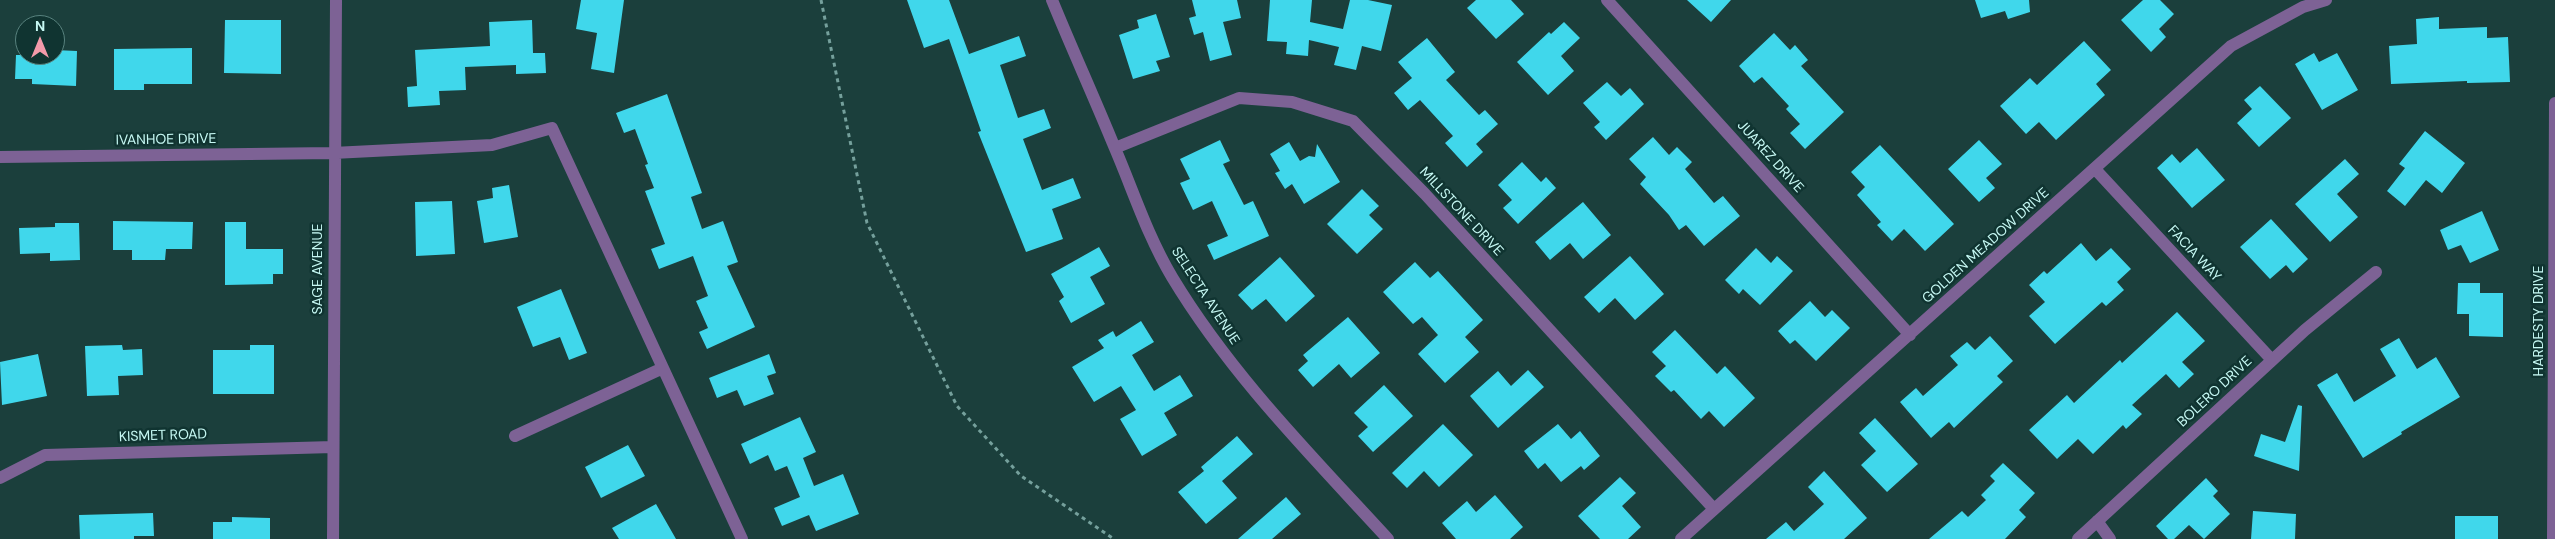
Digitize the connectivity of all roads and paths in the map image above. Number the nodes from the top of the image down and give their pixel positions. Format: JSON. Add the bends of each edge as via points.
{"nodes":[{"id":1,"x":336,"y":0,"type":"edge"},
{"id":2,"x":821,"y":0,"type":"edge"},
{"id":3,"x":1052,"y":0,"type":"edge"},
{"id":4,"x":1607,"y":0,"type":"edge"},
{"id":5,"x":2326,"y":0,"type":"edge"},
{"id":6,"x":2301,"y":4,"type":"edge"},
{"id":7,"x":2555,"y":103,"type":"edge"},
{"id":8,"x":1115,"y":148,"type":"junction"},
{"id":9,"x":333,"y":153,"type":"junction"},
{"id":10,"x":0,"y":157,"type":"edge"},
{"id":11,"x":2095,"y":169,"type":"junction"},
{"id":12,"x":2376,"y":272,"type":"dead end"},
{"id":13,"x":1910,"y":334,"type":"junction"},
{"id":14,"x":2272,"y":360,"type":"junction"},
{"id":15,"x":663,"y":368,"type":"junction"},
{"id":16,"x":516,"y":436,"type":"dead end"},
{"id":17,"x":333,"y":447,"type":"junction"},
{"id":18,"x":0,"y":478,"type":"edge"},
{"id":19,"x":1714,"y":509,"type":"junction"},
{"id":20,"x":2097,"y":521,"type":"junction"},
{"id":21,"x":333,"y":539,"type":"edge"},
{"id":22,"x":742,"y":539,"type":"edge"},
{"id":23,"x":1114,"y":539,"type":"edge"},
{"id":24,"x":1388,"y":539,"type":"edge"},
{"id":25,"x":1681,"y":539,"type":"edge"},
{"id":26,"x":2078,"y":539,"type":"edge"},
{"id":27,"x":2110,"y":539,"type":"edge"},
{"id":28,"x":2553,"y":539,"type":"edge"}],
"edges":[{"from":1,"to":9,"type":"street","name":"SAGE AVENUE"},
{"from":2,"to":23,"type":"path","via":[[867,223],[957,406],[1021,476]]},
{"from":3,"to":8,"type":"street","name":"SELECTA AVENUE"},
{"from":4,"to":13,"type":"street","name":"JUAREZ DRIVE"},
{"from":5,"to":6,"type":"street","name":"GOLDEN MEADOW DRIVE"},
{"from":6,"to":11,"type":"street","name":"GOLDEN MEADOW DRIVE","via":[[2231,46]]},
{"from":7,"to":28,"type":"street","name":"HARDESTY DRIVE"},
{"from":8,"to":19,"type":"street","name":"MILLSTONE DRIVE","via":[[1239,98],[1292,102],[1353,122],[1425,194]]},
{"from":8,"to":24,"type":"street","name":"SELECTA AVENUE","via":[[1140,215],[1172,276],[1208,332],[1252,391]]},
{"from":9,"to":10,"type":"street","name":"IVANHOE DRIVE"},
{"from":9,"to":15,"type":"street","name":"IVANHOE DRIVE","via":[[492,145],[552,128]]},
{"from":9,"to":17,"type":"street","name":"SAGE AVENUE"},
{"from":11,"to":13,"type":"street","name":"GOLDEN MEADOW DRIVE"},
{"from":11,"to":14,"type":"street","name":"FACIA WAY"},
{"from":12,"to":14,"type":"street","name":"BOLERO DRIVE"},
{"from":13,"to":19,"type":"street","name":"GOLDEN MEADOW DRIVE"},
{"from":14,"to":20,"type":"street","name":"BOLERO DRIVE"},
{"from":15,"to":16,"type":"street"},
{"from":15,"to":22,"type":"street"},
{"from":17,"to":18,"type":"street","name":"KISMET ROAD","via":[[45,455]]},
{"from":17,"to":21,"type":"street","name":"SAGE AVENUE"},
{"from":19,"to":25,"type":"street","name":"GOLDEN MEADOW DRIVE"},
{"from":20,"to":26,"type":"street","name":"BOLERO DRIVE"},
{"from":20,"to":27,"type":"street"}]}
